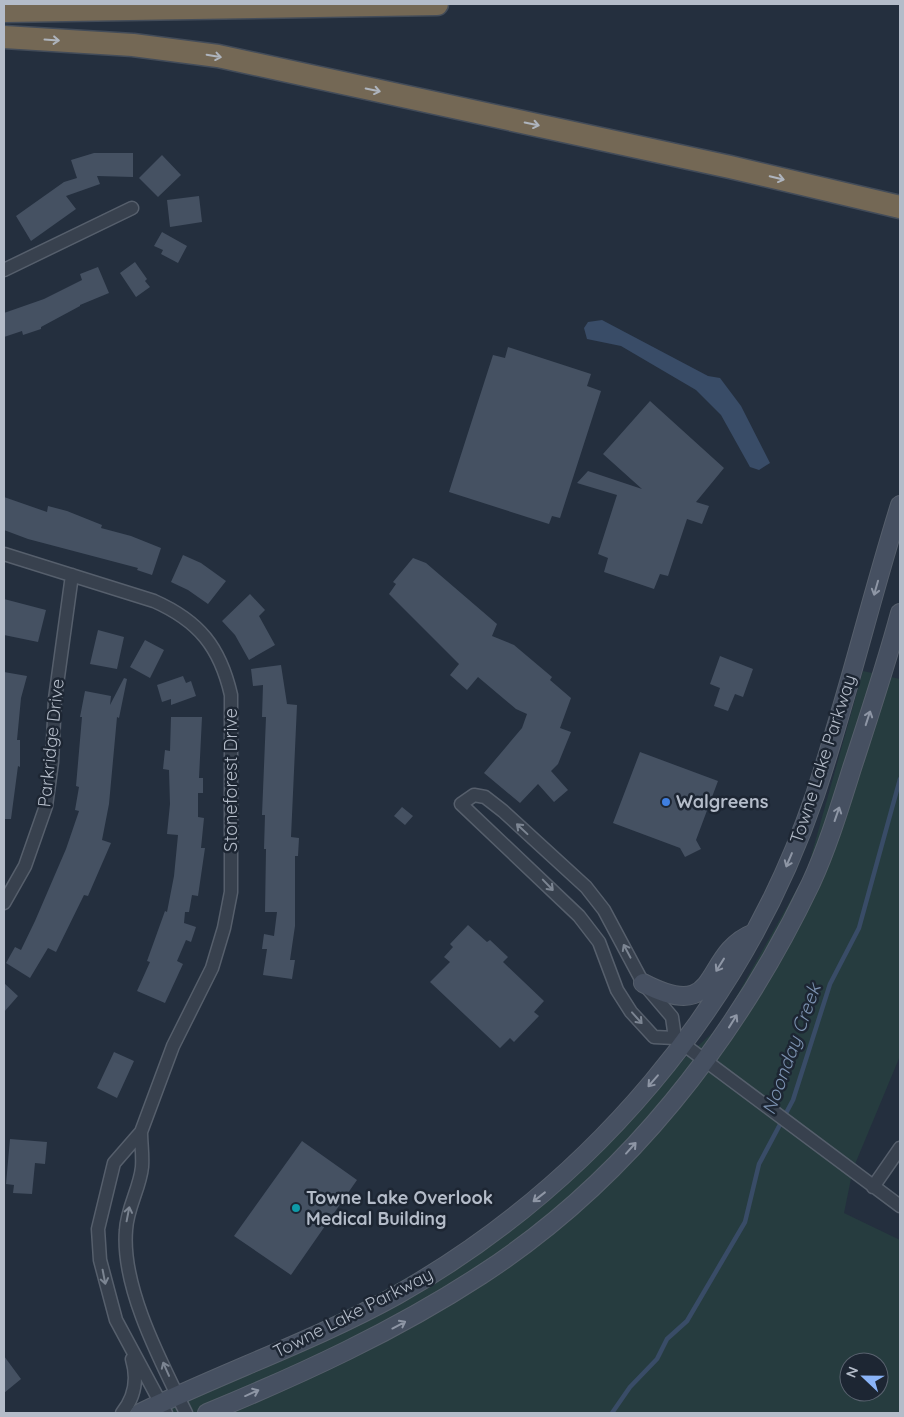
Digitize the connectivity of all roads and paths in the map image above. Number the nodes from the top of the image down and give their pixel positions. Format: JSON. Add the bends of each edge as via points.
{"nodes":[{"id":1,"x":437,"y":4,"type":"edge"},
{"id":2,"x":4,"y":12,"type":"edge"},
{"id":3,"x":4,"y":37,"type":"edge"},
{"id":4,"x":900,"y":207,"type":"edge"},
{"id":5,"x":132,"y":208,"type":"dead end"},
{"id":6,"x":4,"y":270,"type":"edge"},
{"id":7,"x":900,"y":505,"type":"edge"},
{"id":8,"x":4,"y":554,"type":"edge"},
{"id":9,"x":72,"y":575,"type":"junction"},
{"id":10,"x":900,"y":613,"type":"edge"},
{"id":11,"x":4,"y":903,"type":"edge"},
{"id":12,"x":754,"y":933,"type":"junction"},
{"id":13,"x":644,"y":983,"type":"junction"},
{"id":14,"x":680,"y":1041,"type":"junction"},
{"id":15,"x":705,"y":1061,"type":"junction"},
{"id":16,"x":141,"y":1132,"type":"junction"},
{"id":17,"x":900,"y":1148,"type":"edge"},
{"id":18,"x":873,"y":1187,"type":"junction"},
{"id":19,"x":900,"y":1206,"type":"edge"},
{"id":20,"x":129,"y":1347,"type":"junction"},
{"id":21,"x":178,"y":1395,"type":"junction"},
{"id":22,"x":163,"y":1408,"type":"edge"},
{"id":23,"x":122,"y":1413,"type":"edge"},
{"id":24,"x":140,"y":1413,"type":"edge"},
{"id":25,"x":186,"y":1413,"type":"edge"},
{"id":26,"x":207,"y":1413,"type":"edge"}],
"edges":[{"from":1,"to":2,"type":"highway"},
{"from":3,"to":4,"type":"highway","one_way":true,"via":[[133,45],[218,56]]},
{"from":5,"to":6,"type":"street"},
{"from":7,"to":12,"type":"main road","name":"Towne Lake Parkway","one_way":true,"via":[[814,796],[778,888]]},
{"from":8,"to":9,"type":"street","name":"Stoneforest Drive"},
{"from":9,"to":11,"type":"street","name":"Parkridge Drive","via":[[55,700],[46,806],[25,866]]},
{"from":9,"to":16,"type":"street","name":"Stoneforest Drive","via":[[175,610],[207,638],[218,655],[231,695],[231,892],[224,928],[212,968],[173,1046]]},
{"from":15,"to":10,"type":"main road","name":"Towne Lake Parkway","one_way":true,"via":[[764,970],[812,881],[829,838]]},
{"from":12,"to":13,"type":"main road","one_way":true,"via":[[732,946],[708,984],[697,994],[679,997]]},
{"from":12,"to":14,"type":"main road","name":"Towne Lake Parkway","via":[[725,983]]},
{"from":13,"to":14,"type":"street","via":[[672,1017]]},
{"from":13,"to":14,"type":"street","one_way":true,"via":[[604,910],[586,887],[485,797],[474,795],[461,804],[579,916],[599,942],[617,990],[631,1012],[654,1037]]},
{"from":14,"to":15,"type":"street"},
{"from":14,"to":21,"type":"main road","name":"Towne Lake Parkway","one_way":true,"via":[[614,1126],[549,1189],[482,1240],[396,1295]]},
{"from":15,"to":18,"type":"street"},
{"from":26,"to":15,"type":"main road","name":"Towne Lake Parkway","one_way":true,"via":[[358,1346],[484,1274],[600,1180]]},
{"from":16,"to":20,"type":"street","name":"Stoneforest Drive","one_way":true,"via":[[114,1163],[98,1229],[105,1286]]},
{"from":21,"to":16,"type":"street","name":"Stoneforest Drive","one_way":true,"via":[[135,1299],[128,1266],[125,1232],[142,1168]]},
{"from":17,"to":18,"type":"street"},
{"from":18,"to":19,"type":"street"},
{"from":20,"to":22,"type":"street","name":"Stoneforest Drive"},
{"from":20,"to":23,"type":"street","via":[[136,1380]]},
{"from":21,"to":22,"type":"main road","name":"Towne Lake Parkway"},
{"from":21,"to":25,"type":"street","name":"Stoneforest Drive"},
{"from":22,"to":24,"type":"main road","name":"Towne Lake Parkway"}]}
